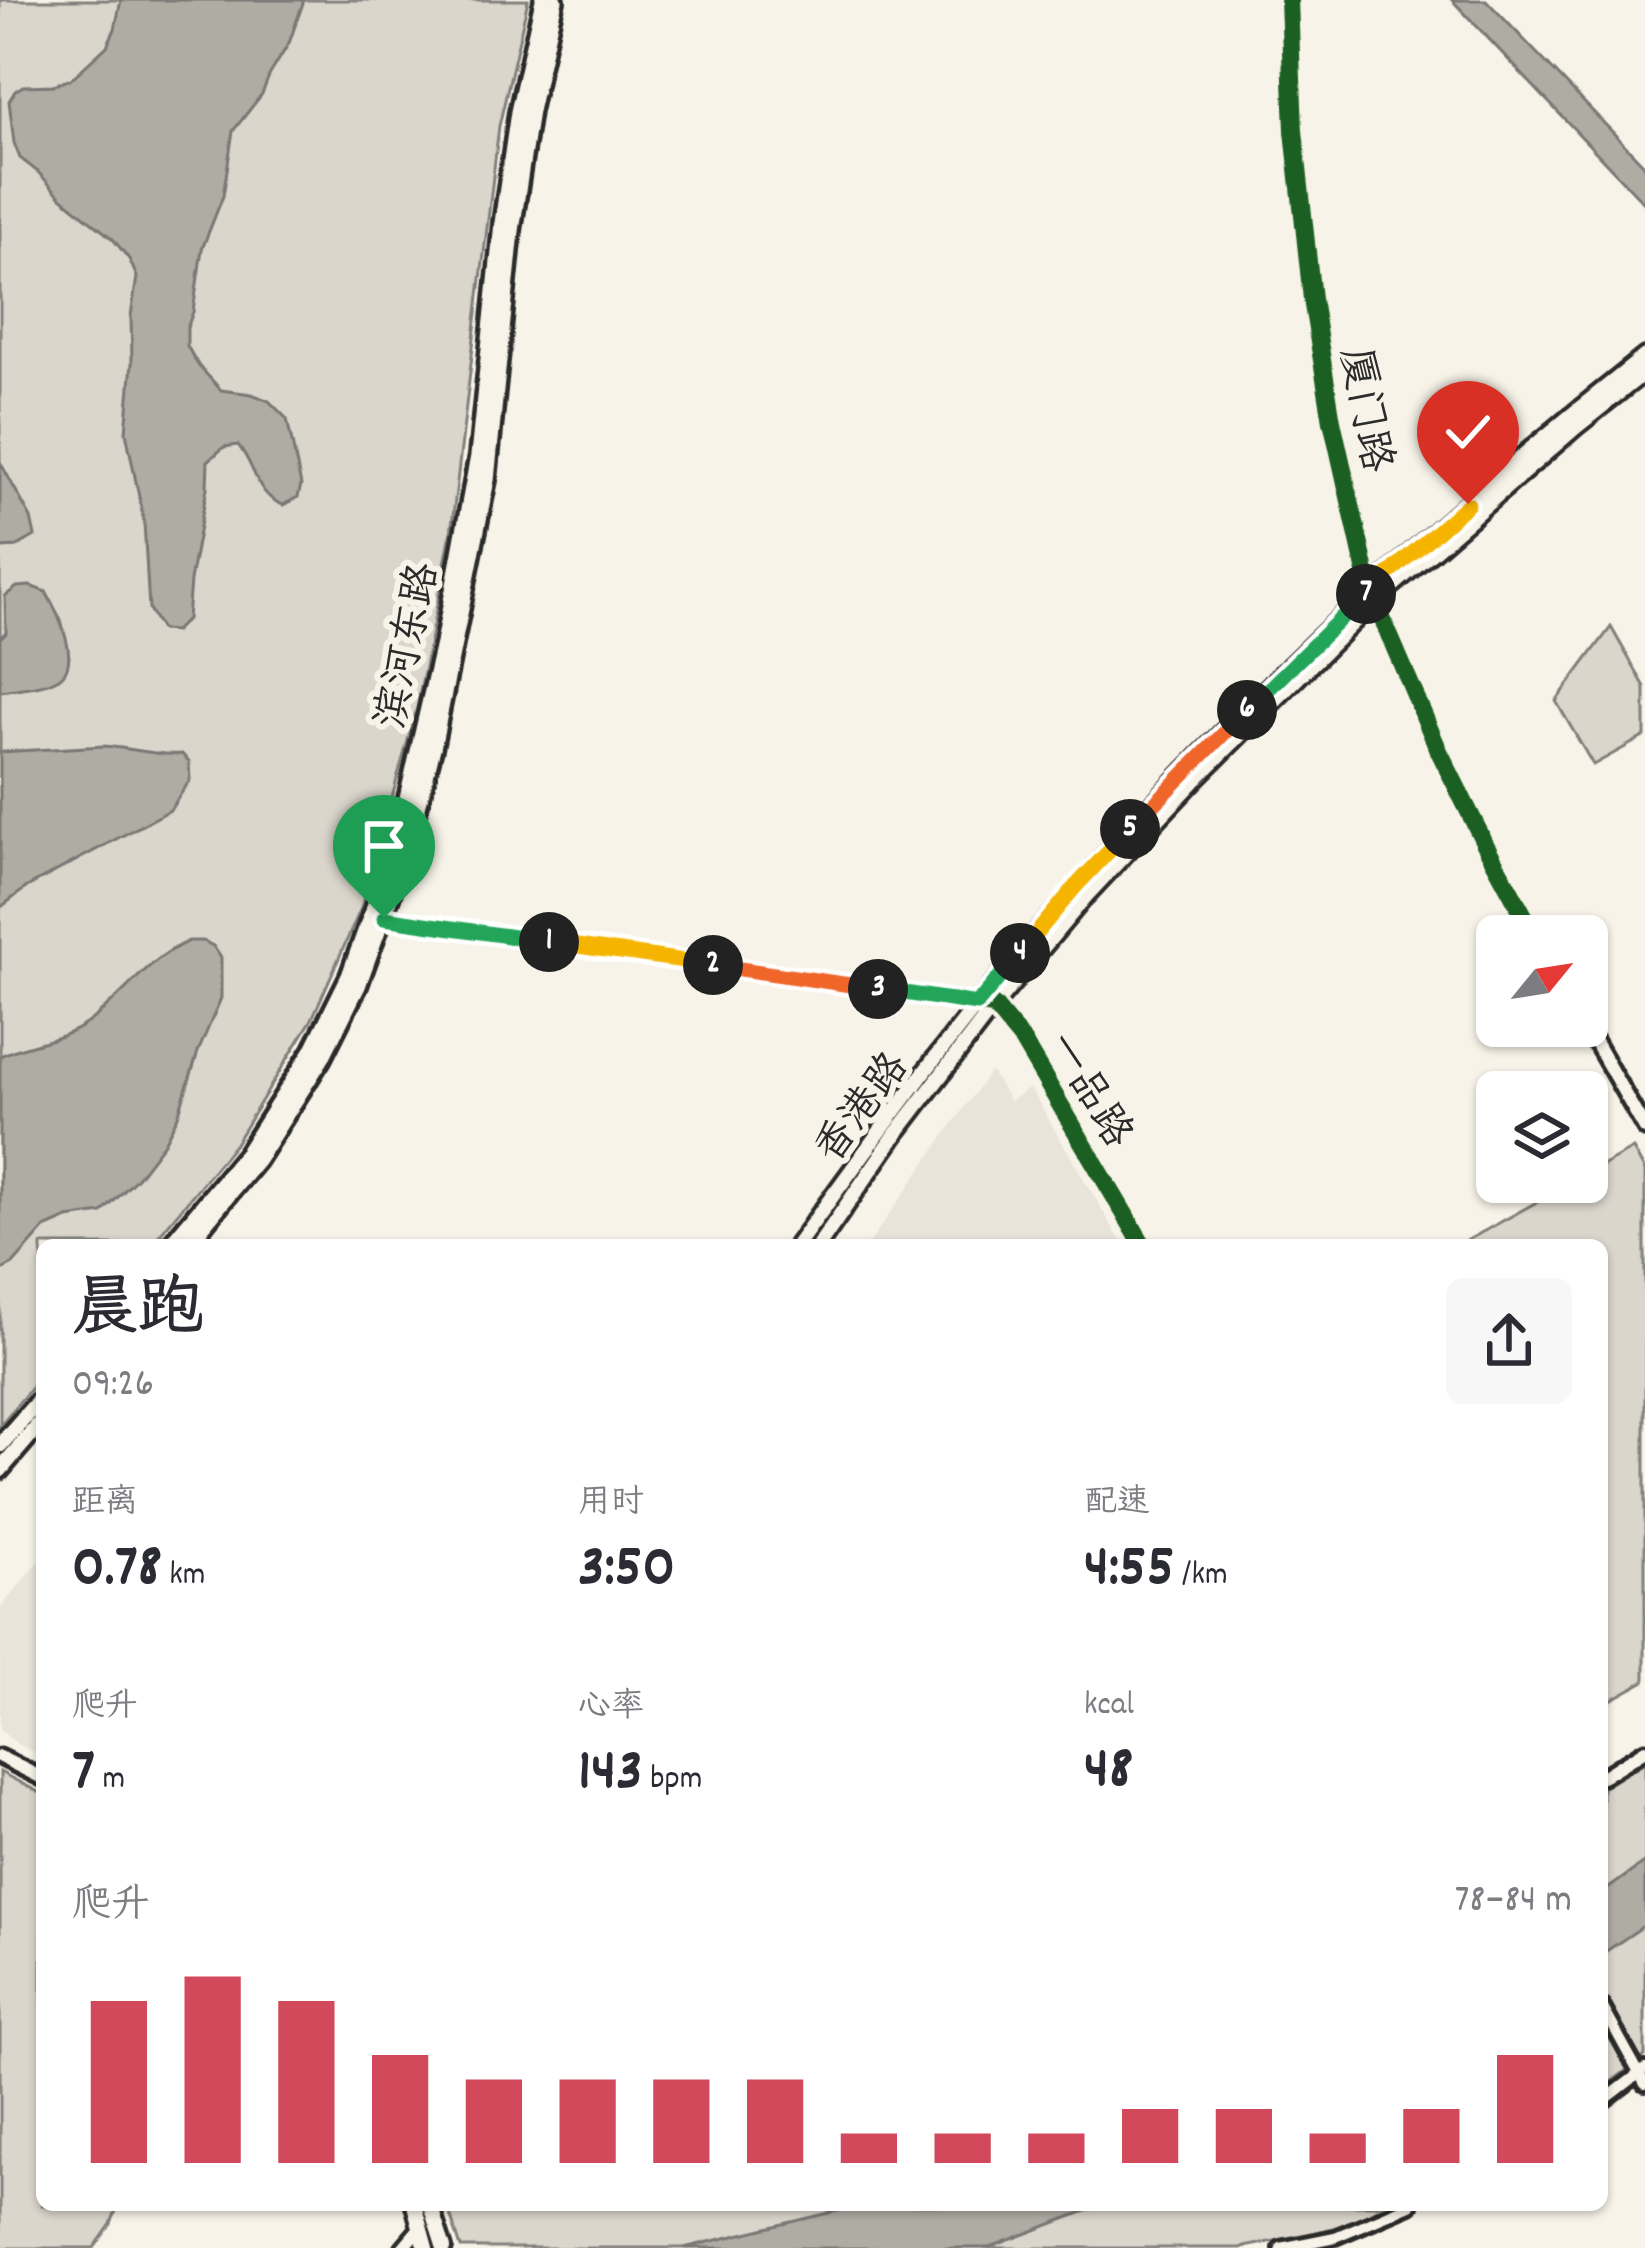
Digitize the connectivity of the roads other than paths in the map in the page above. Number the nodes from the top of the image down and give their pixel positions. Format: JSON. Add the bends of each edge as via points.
{"nodes":[{"id":1,"x":543,"y":0,"type":"edge"},
{"id":2,"x":555,"y":0,"type":"edge"},
{"id":3,"x":1289,"y":0,"type":"edge"},
{"id":4,"x":1645,"y":356,"type":"edge"},
{"id":5,"x":1645,"y":372,"type":"edge"},
{"id":6,"x":1372,"y":596,"type":"junction"},
{"id":7,"x":1524,"y":915,"type":"edge"},
{"id":8,"x":384,"y":918,"type":"junction"},
{"id":9,"x":977,"y":1004,"type":"junction"},
{"id":10,"x":994,"y":1006,"type":"junction"},
{"id":11,"x":1598,"y":1047,"type":"edge"},
{"id":12,"x":1645,"y":1129,"type":"edge"},
{"id":13,"x":175,"y":1239,"type":"edge"},
{"id":14,"x":192,"y":1239,"type":"edge"},
{"id":15,"x":801,"y":1239,"type":"edge"},
{"id":16,"x":823,"y":1239,"type":"edge"},
{"id":17,"x":1139,"y":1239,"type":"edge"},
{"id":18,"x":36,"y":1403,"type":"edge"},
{"id":19,"x":36,"y":1427,"type":"edge"},
{"id":20,"x":0,"y":1444,"type":"edge"},
{"id":21,"x":0,"y":1470,"type":"edge"},
{"id":22,"x":1645,"y":1750,"type":"edge"},
{"id":23,"x":0,"y":1757,"type":"edge"},
{"id":24,"x":1608,"y":1774,"type":"edge"},
{"id":25,"x":36,"y":1775,"type":"edge"},
{"id":26,"x":1608,"y":2016,"type":"edge"},
{"id":27,"x":1643,"y":2076,"type":"edge"},
{"id":28,"x":1608,"y":2098,"type":"edge"},
{"id":29,"x":416,"y":2211,"type":"edge"},
{"id":30,"x":432,"y":2211,"type":"edge"},
{"id":31,"x":1396,"y":2211,"type":"edge"},
{"id":32,"x":420,"y":2228,"type":"junction"},
{"id":33,"x":403,"y":2248,"type":"edge"},
{"id":34,"x":426,"y":2248,"type":"edge"},
{"id":35,"x":444,"y":2248,"type":"edge"},
{"id":36,"x":1281,"y":2248,"type":"edge"}],
"edges":[{"from":1,"to":13,"type":"main road","name":"滨河东路","via":[[502,223],[478,456],[396,845],[312,1051],[246,1154]]},
{"from":2,"to":8,"type":"main road","name":"滨河东路","via":[[512,231],[487,480],[433,748]]},
{"from":3,"to":6,"type":"street","name":"厦门路","via":[[1312,299]]},
{"from":4,"to":6,"type":"main road","name":"香港路"},
{"from":5,"to":6,"type":"main road","name":"香港路"},
{"from":6,"to":7,"type":"street","name":"厦门路"},
{"from":6,"to":9,"type":"main road","name":"香港路","via":[[1188,767]]},
{"from":6,"to":10,"type":"main road","name":"香港路","via":[[1133,845]]},
{"from":8,"to":9,"type":"street","name":"一品路"},
{"from":8,"to":14,"type":"main road","name":"滨河东路","via":[[312,1075]]},
{"from":9,"to":10,"type":"street","name":"一品路"},
{"from":9,"to":15,"type":"main road","name":"香港路"},
{"from":10,"to":16,"type":"main road","name":"香港路"},
{"from":10,"to":17,"type":"street","name":"一品路"},
{"from":11,"to":12,"type":"street"},
{"from":18,"to":20,"type":"main road"},
{"from":19,"to":21,"type":"main road"},
{"from":22,"to":24,"type":"street"},
{"from":23,"to":25,"type":"street"},
{"from":26,"to":27,"type":"street"},
{"from":27,"to":28,"type":"street"},
{"from":29,"to":32,"type":"main road"},
{"from":30,"to":35,"type":"main road"},
{"from":31,"to":36,"type":"street","via":[[1335,2237]]},
{"from":32,"to":33,"type":"street"},
{"from":32,"to":34,"type":"main road"}]}
